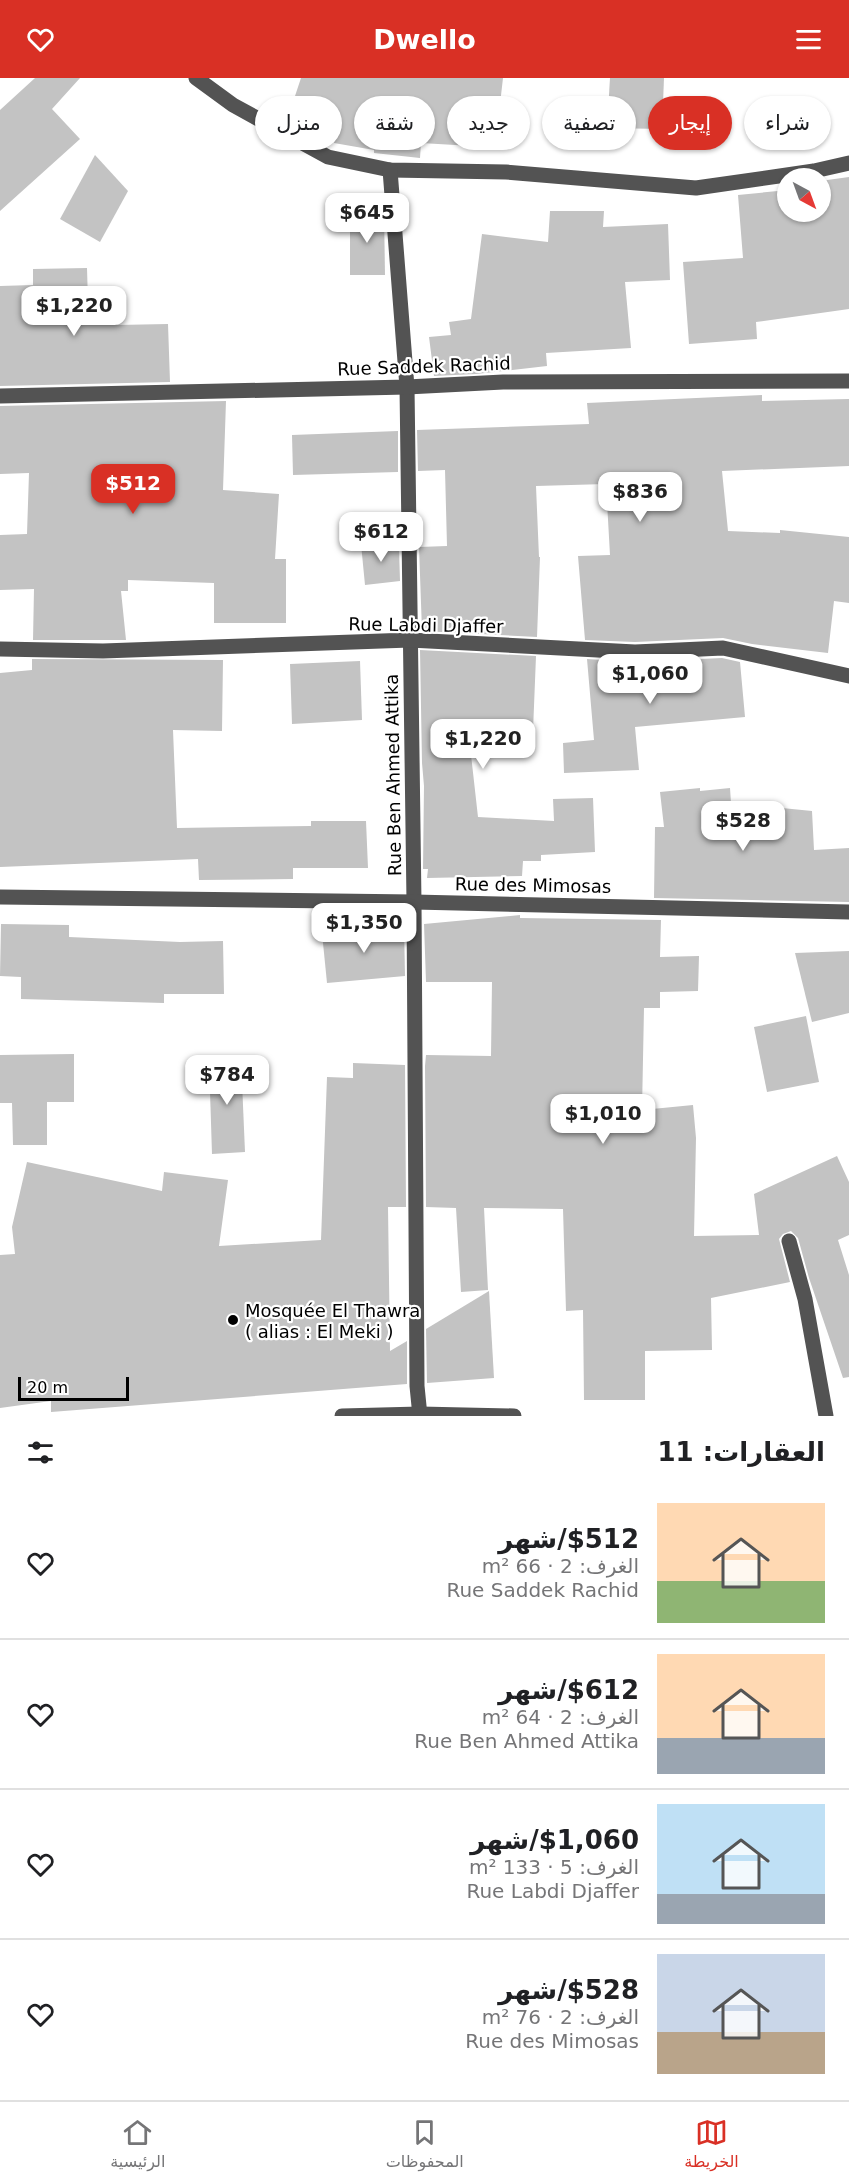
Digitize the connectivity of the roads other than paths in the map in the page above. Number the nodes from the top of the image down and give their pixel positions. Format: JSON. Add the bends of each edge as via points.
{"nodes":[{"id":1,"x":196,"y":78,"type":"edge"},
{"id":2,"x":849,"y":163,"type":"edge"},
{"id":3,"x":390,"y":170,"type":"junction"},
{"id":4,"x":849,"y":381,"type":"edge"},
{"id":5,"x":407,"y":387,"type":"junction"},
{"id":6,"x":0,"y":396,"type":"edge"},
{"id":7,"x":410,"y":640,"type":"junction"},
{"id":8,"x":0,"y":649,"type":"edge"},
{"id":9,"x":849,"y":676,"type":"edge"},
{"id":10,"x":0,"y":897,"type":"edge"},
{"id":11,"x":414,"y":902,"type":"junction"},
{"id":12,"x":849,"y":912,"type":"edge"},
{"id":13,"x":789,"y":1241,"type":"dead end"},
{"id":14,"x":420,"y":1415,"type":"edge"},
{"id":15,"x":342,"y":1416,"type":"edge"},
{"id":16,"x":514,"y":1416,"type":"edge"},
{"id":17,"x":826,"y":1416,"type":"edge"}],
"edges":[{"from":1,"to":3,"type":"street","via":[[234,105],[328,157]]},
{"from":2,"to":3,"type":"street","via":[[696,188],[506,172]]},
{"from":3,"to":5,"type":"street","name":"Rue Ben Ahmed Attika"},
{"from":4,"to":5,"type":"street","name":"Rue Saddek Rachid","via":[[503,382]]},
{"from":5,"to":6,"type":"street","name":"Rue Saddek Rachid"},
{"from":5,"to":7,"type":"street","name":"Rue Ben Ahmed Attika"},
{"from":7,"to":8,"type":"street","name":"Rue Labdi Djaffer","via":[[102,651]]},
{"from":7,"to":9,"type":"street","name":"Rue Labdi Djaffer","via":[[635,652],[723,648]]},
{"from":7,"to":11,"type":"street","name":"Rue Ben Ahmed Attika"},
{"from":10,"to":11,"type":"street","name":"Rue des Mimosas"},
{"from":11,"to":12,"type":"street","name":"Rue des Mimosas"},
{"from":11,"to":14,"type":"street","name":"Rue Ben Ahmed Attika"},
{"from":13,"to":17,"type":"street","via":[[805,1299]]},
{"from":14,"to":15,"type":"street"},
{"from":14,"to":16,"type":"street"}]}
